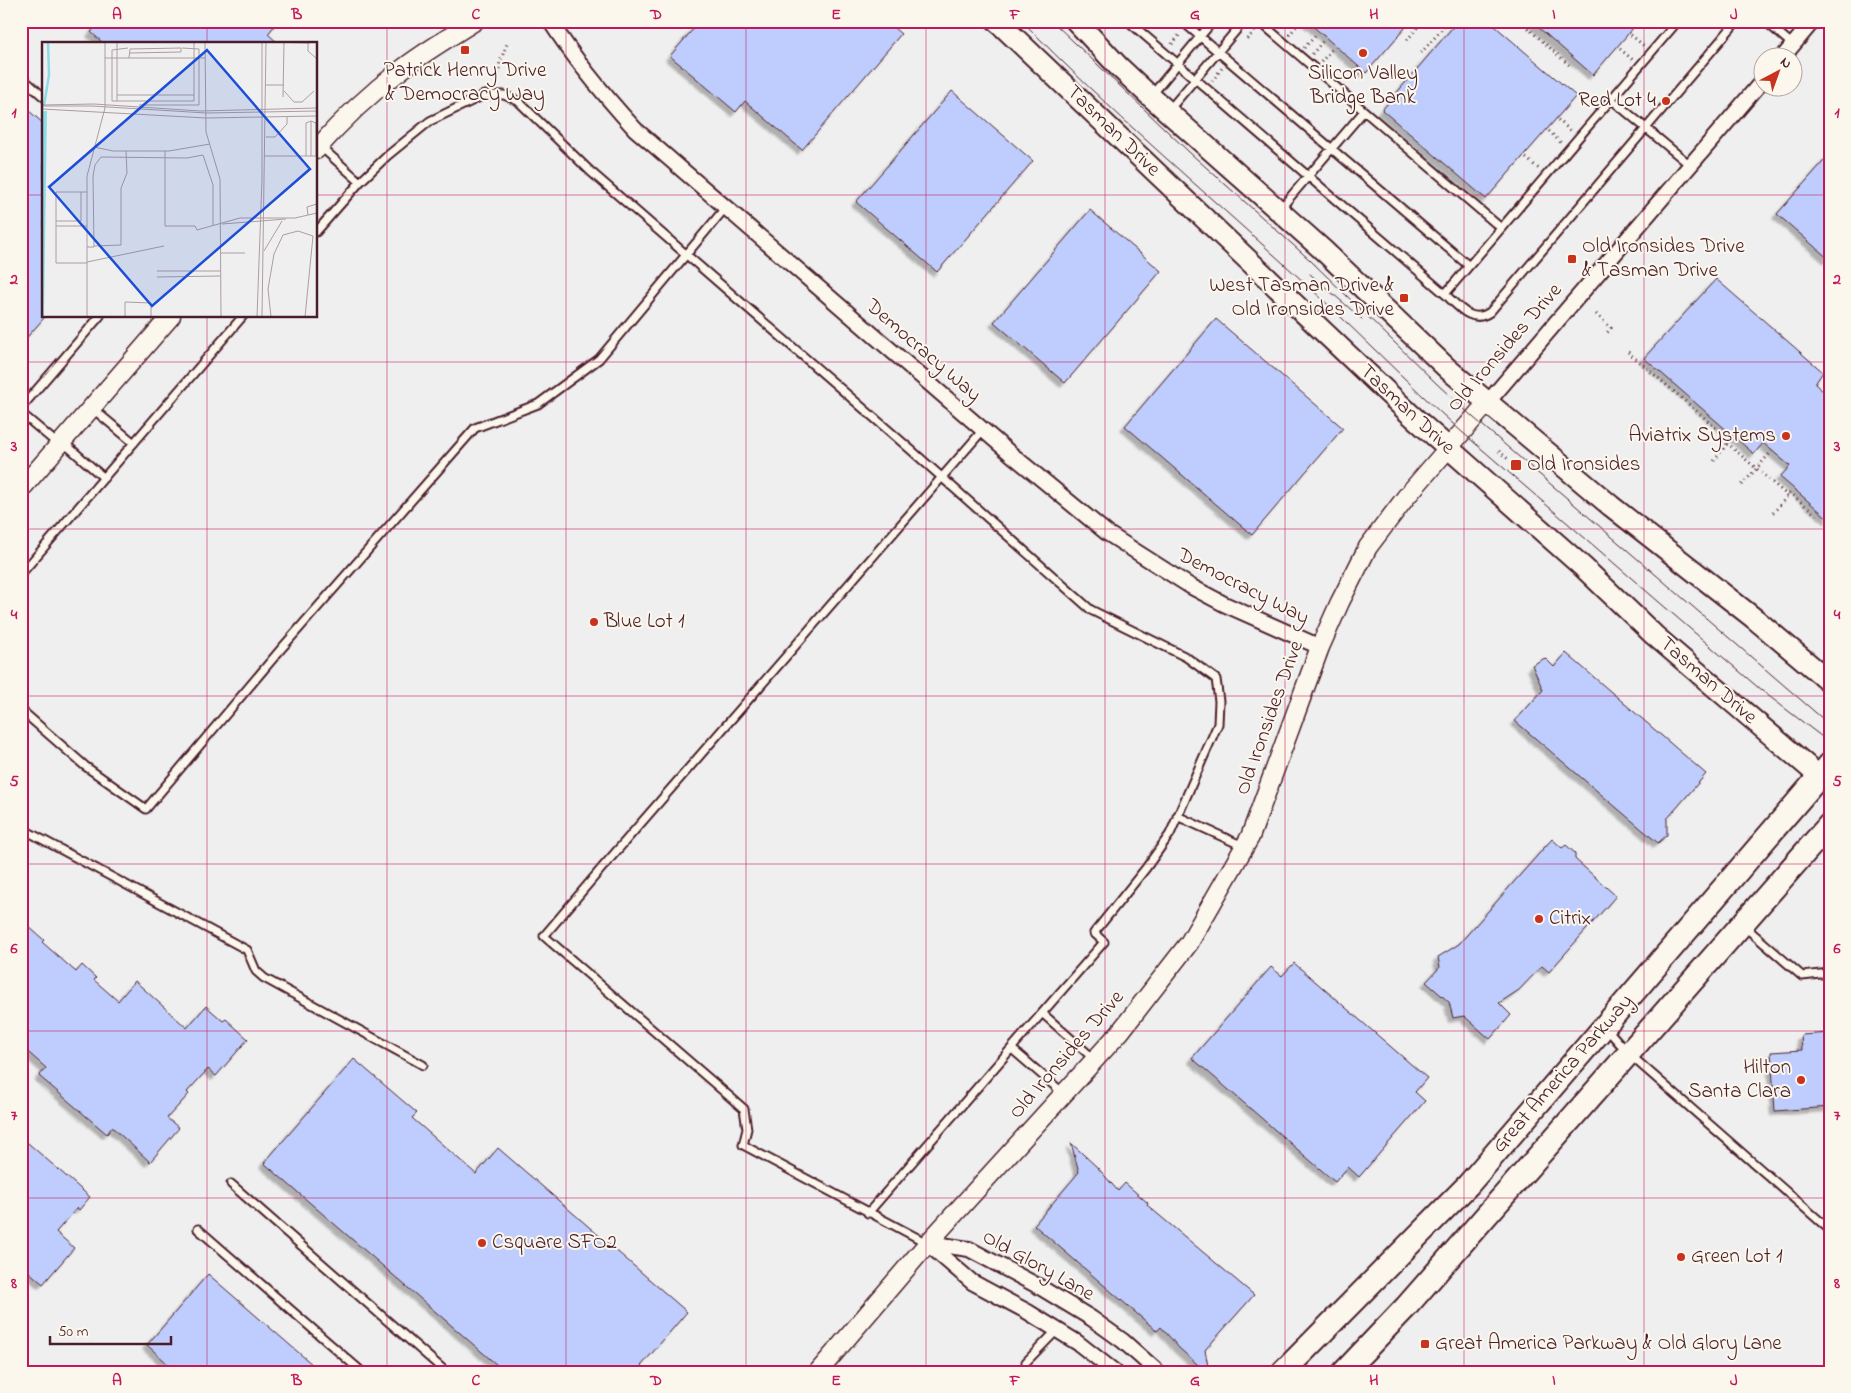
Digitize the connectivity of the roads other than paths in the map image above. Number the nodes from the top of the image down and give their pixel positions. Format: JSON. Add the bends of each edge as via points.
{"nodes":[{"id":1,"x":475,"y":21,"type":"edge"},
{"id":2,"x":550,"y":21,"type":"edge"},
{"id":3,"x":997,"y":21,"type":"edge"},
{"id":4,"x":1076,"y":21,"type":"edge"},
{"id":5,"x":1128,"y":21,"type":"edge"},
{"id":6,"x":1182,"y":21,"type":"edge"},
{"id":7,"x":1213,"y":21,"type":"edge"},
{"id":8,"x":1244,"y":21,"type":"edge"},
{"id":9,"x":1259,"y":21,"type":"edge"},
{"id":10,"x":1678,"y":21,"type":"edge"},
{"id":11,"x":1737,"y":21,"type":"edge"},
{"id":12,"x":1765,"y":21,"type":"edge"},
{"id":13,"x":1813,"y":21,"type":"edge"},
{"id":14,"x":1200,"y":37,"type":"junction"},
{"id":15,"x":1793,"y":45,"type":"junction"},
{"id":16,"x":1790,"y":48,"type":"edge"},
{"id":17,"x":1218,"y":52,"type":"junction"},
{"id":18,"x":1178,"y":64,"type":"junction"},
{"id":19,"x":21,"y":77,"type":"edge"},
{"id":20,"x":1195,"y":79,"type":"junction"},
{"id":21,"x":1754,"y":91,"type":"edge"},
{"id":22,"x":42,"y":95,"type":"edge"},
{"id":23,"x":1150,"y":96,"type":"junction"},
{"id":24,"x":1612,"y":98,"type":"junction"},
{"id":25,"x":1364,"y":111,"type":"junction"},
{"id":26,"x":1167,"y":112,"type":"junction"},
{"id":27,"x":1646,"y":128,"type":"junction"},
{"id":28,"x":318,"y":148,"type":"edge"},
{"id":29,"x":1331,"y":149,"type":"junction"},
{"id":30,"x":1690,"y":165,"type":"junction"},
{"id":31,"x":1308,"y":176,"type":"junction"},
{"id":32,"x":360,"y":182,"type":"junction"},
{"id":33,"x":726,"y":207,"type":"junction"},
{"id":34,"x":1278,"y":211,"type":"junction"},
{"id":35,"x":1501,"y":228,"type":"junction"},
{"id":36,"x":318,"y":230,"type":"edge"},
{"id":37,"x":687,"y":254,"type":"junction"},
{"id":38,"x":1469,"y":266,"type":"junction"},
{"id":39,"x":1445,"y":294,"type":"junction"},
{"id":40,"x":98,"y":318,"type":"edge"},
{"id":41,"x":169,"y":318,"type":"edge"},
{"id":42,"x":241,"y":318,"type":"edge"},
{"id":43,"x":1488,"y":402,"type":"junction"},
{"id":44,"x":21,"y":408,"type":"edge"},
{"id":45,"x":92,"y":408,"type":"junction"},
{"id":46,"x":21,"y":413,"type":"edge"},
{"id":47,"x":983,"y":430,"type":"junction"},
{"id":48,"x":61,"y":443,"type":"junction"},
{"id":49,"x":134,"y":443,"type":"junction"},
{"id":50,"x":1448,"y":449,"type":"junction"},
{"id":51,"x":104,"y":478,"type":"junction"},
{"id":52,"x":942,"y":478,"type":"junction"},
{"id":53,"x":23,"y":483,"type":"edge"},
{"id":54,"x":21,"y":574,"type":"edge"},
{"id":55,"x":1320,"y":647,"type":"junction"},
{"id":56,"x":1830,"y":682,"type":"edge"},
{"id":57,"x":21,"y":710,"type":"edge"},
{"id":58,"x":1826,"y":775,"type":"edge"},
{"id":59,"x":1177,"y":816,"type":"junction"},
{"id":60,"x":1830,"y":824,"type":"edge"},
{"id":61,"x":21,"y":828,"type":"edge"},
{"id":62,"x":1245,"y":846,"type":"junction"},
{"id":63,"x":1742,"y":924,"type":"junction"},
{"id":64,"x":1830,"y":974,"type":"edge"},
{"id":65,"x":1042,"y":1013,"type":"junction"},
{"id":66,"x":1605,"y":1027,"type":"junction"},
{"id":67,"x":1012,"y":1049,"type":"junction"},
{"id":68,"x":1629,"y":1054,"type":"junction"},
{"id":69,"x":1095,"y":1060,"type":"junction"},
{"id":70,"x":423,"y":1065,"type":"dead end"},
{"id":71,"x":1064,"y":1094,"type":"junction"},
{"id":72,"x":230,"y":1184,"type":"dead end"},
{"id":73,"x":868,"y":1213,"type":"junction"},
{"id":74,"x":198,"y":1230,"type":"dead end"},
{"id":75,"x":1830,"y":1230,"type":"edge"},
{"id":76,"x":928,"y":1244,"type":"junction"},
{"id":77,"x":1057,"y":1330,"type":"junction"},
{"id":78,"x":1026,"y":1362,"type":"dead end"},
{"id":79,"x":362,"y":1372,"type":"edge"},
{"id":80,"x":446,"y":1372,"type":"edge"},
{"id":81,"x":818,"y":1372,"type":"edge"},
{"id":82,"x":1115,"y":1372,"type":"edge"},
{"id":83,"x":1158,"y":1372,"type":"edge"},
{"id":84,"x":1283,"y":1372,"type":"edge"},
{"id":85,"x":1344,"y":1372,"type":"edge"}],
"edges":[{"from":1,"to":28,"type":"street","via":[[400,70]]},
{"from":2,"to":33,"type":"street","name":"Democracy Way","via":[[567,48],[635,129]]},
{"from":3,"to":50,"type":"main road","name":"Tasman Drive"},
{"from":4,"to":23,"type":"main road"},
{"from":5,"to":18,"type":"lane"},
{"from":6,"to":14,"type":"lane"},
{"from":7,"to":14,"type":"lane"},
{"from":8,"to":17,"type":"lane"},
{"from":9,"to":25,"type":"lane"},
{"from":10,"to":24,"type":"lane"},
{"from":11,"to":27,"type":"lane"},
{"from":12,"to":15,"type":"lane"},
{"from":13,"to":15,"type":"street"},
{"from":14,"to":17,"type":"lane"},
{"from":14,"to":18,"type":"lane"},
{"from":15,"to":16,"type":"street"},
{"from":17,"to":20,"type":"lane"},
{"from":17,"to":29,"type":"lane"},
{"from":18,"to":20,"type":"lane"},
{"from":18,"to":23,"type":"lane"},
{"from":19,"to":22,"type":"lane"},
{"from":20,"to":26,"type":"lane"},
{"from":20,"to":31,"type":"lane"},
{"from":21,"to":30,"type":"street","name":"Old Ironsides Drive"},
{"from":23,"to":26,"type":"main road"},
{"from":24,"to":27,"type":"lane"},
{"from":24,"to":35,"type":"lane"},
{"from":25,"to":29,"type":"lane"},
{"from":25,"to":35,"type":"lane"},
{"from":26,"to":34,"type":"main road"},
{"from":27,"to":30,"type":"lane"},
{"from":27,"to":39,"type":"lane","via":[[1490,312],[1476,318],[1470,316]]},
{"from":28,"to":32,"type":"lane"},
{"from":29,"to":31,"type":"lane"},
{"from":29,"to":38,"type":"lane"},
{"from":30,"to":43,"type":"street","name":"Old Ironsides Drive"},
{"from":31,"to":34,"type":"lane"},
{"from":31,"to":39,"type":"lane"},
{"from":32,"to":36,"type":"lane"},
{"from":32,"to":37,"type":"lane","via":[[430,121],[484,95],[504,95],[518,101],[590,171]]},
{"from":33,"to":37,"type":"lane"},
{"from":33,"to":47,"type":"street","name":"Democracy Way"},
{"from":34,"to":43,"type":"main road"},
{"from":35,"to":38,"type":"lane"},
{"from":37,"to":52,"type":"lane"},
{"from":37,"to":57,"type":"lane","via":[[599,359],[538,404],[475,428],[146,809],[85,766]]},
{"from":38,"to":39,"type":"lane"},
{"from":40,"to":44,"type":"lane"},
{"from":41,"to":45,"type":"street"},
{"from":42,"to":49,"type":"lane"},
{"from":43,"to":50,"type":"street","name":"Old Ironsides Drive"},
{"from":43,"to":56,"type":"main road","via":[[1611,506]]},
{"from":45,"to":48,"type":"street"},
{"from":45,"to":49,"type":"lane"},
{"from":46,"to":48,"type":"lane"},
{"from":47,"to":52,"type":"lane"},
{"from":47,"to":55,"type":"street","name":"Democracy Way","via":[[1107,533],[1181,581]]},
{"from":48,"to":51,"type":"lane"},
{"from":48,"to":53,"type":"street"},
{"from":49,"to":51,"type":"lane"},
{"from":50,"to":55,"type":"street","name":"Old Ironsides Drive","via":[[1368,547]]},
{"from":50,"to":58,"type":"main road","name":"Tasman Drive","via":[[1583,567],[1654,635]]},
{"from":51,"to":54,"type":"lane"},
{"from":52,"to":59,"type":"lane","via":[[1091,610],[1186,657],[1216,679],[1218,724]]},
{"from":52,"to":73,"type":"lane","via":[[544,936],[744,1109],[747,1130],[743,1145]]},
{"from":55,"to":62,"type":"street","name":"Old Ironsides Drive"},
{"from":58,"to":66,"type":"main road","name":"Great America Parkway"},
{"from":59,"to":62,"type":"lane"},
{"from":59,"to":65,"type":"lane","via":[[1170,834],[1146,868],[1094,933],[1104,942]]},
{"from":60,"to":63,"type":"main road","name":"Great America Parkway"},
{"from":61,"to":70,"type":"lane","via":[[247,950],[256,971],[264,978]]},
{"from":62,"to":69,"type":"street","name":"Old Ironsides Drive","via":[[1189,943]]},
{"from":63,"to":64,"type":"lane","via":[[1802,976]]},
{"from":63,"to":68,"type":"main road","name":"Great America Parkway"},
{"from":65,"to":67,"type":"lane"},
{"from":65,"to":69,"type":"lane"},
{"from":66,"to":68,"type":"lane"},
{"from":66,"to":84,"type":"main road","name":"Great America Parkway","via":[[1468,1186]]},
{"from":67,"to":71,"type":"lane"},
{"from":67,"to":73,"type":"lane"},
{"from":68,"to":75,"type":"lane"},
{"from":68,"to":85,"type":"main road","name":"Great America Parkway","via":[[1406,1307]]},
{"from":69,"to":71,"type":"street","name":"Old Ironsides Drive"},
{"from":71,"to":76,"type":"street","name":"Old Ironsides Drive"},
{"from":72,"to":80,"type":"lane"},
{"from":73,"to":76,"type":"lane"},
{"from":74,"to":79,"type":"lane"},
{"from":76,"to":77,"type":"street","name":"Old Glory Lane","via":[[972,1282]]},
{"from":76,"to":81,"type":"street","name":"Old Ironsides Drive"},
{"from":76,"to":83,"type":"street","name":"Old Glory Lane","via":[[969,1249],[1038,1286],[1091,1318]]},
{"from":77,"to":78,"type":"lane"},
{"from":77,"to":82,"type":"street","name":"Old Glory Lane"}]}
